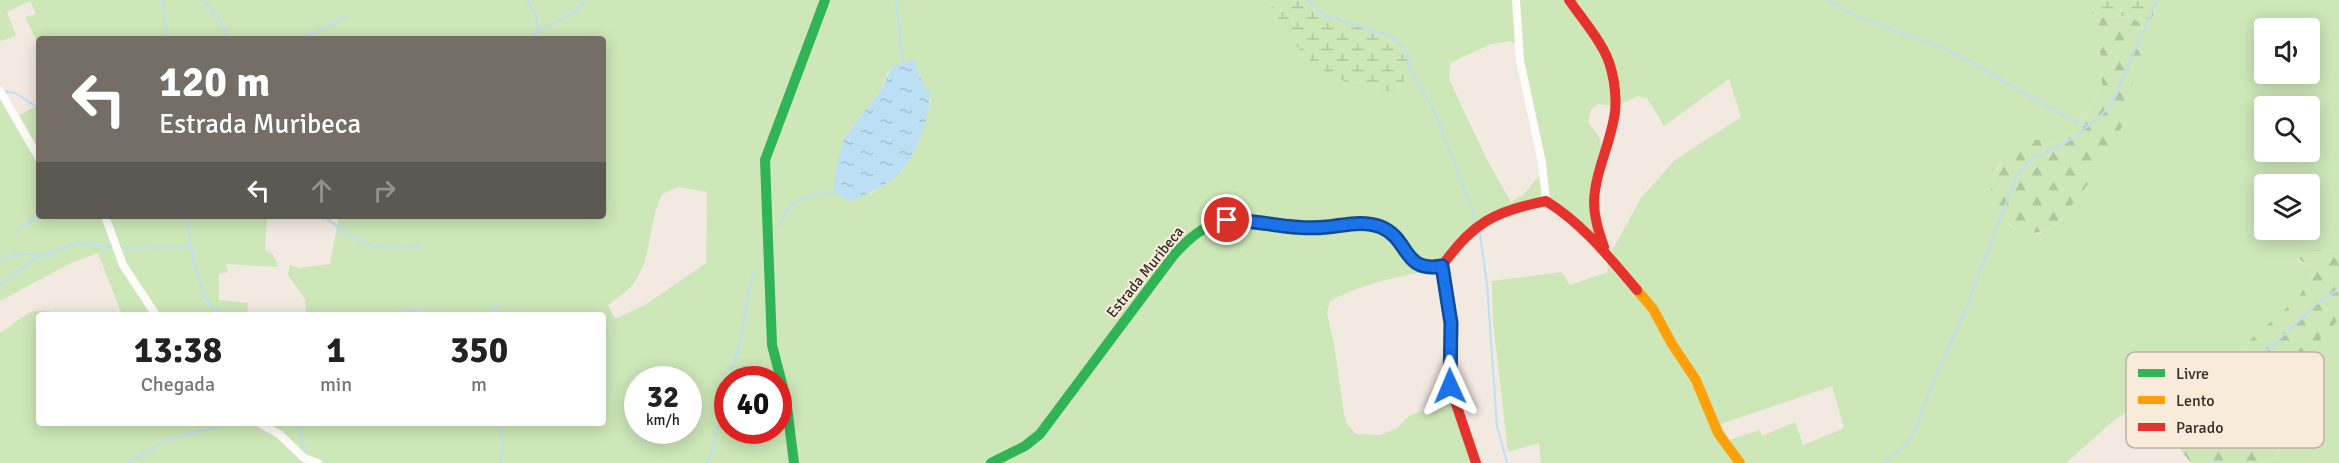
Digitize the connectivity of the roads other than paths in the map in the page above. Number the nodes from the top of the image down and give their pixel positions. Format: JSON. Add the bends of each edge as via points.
{"nodes":[{"id":1,"x":825,"y":0,"type":"edge"},
{"id":2,"x":1516,"y":0,"type":"edge"},
{"id":3,"x":1569,"y":0,"type":"edge"},
{"id":4,"x":0,"y":91,"type":"edge"},
{"id":5,"x":36,"y":153,"type":"edge"},
{"id":6,"x":1546,"y":201,"type":"junction"},
{"id":7,"x":106,"y":219,"type":"edge"},
{"id":8,"x":1605,"y":253,"type":"junction"},
{"id":9,"x":1442,"y":266,"type":"junction"},
{"id":10,"x":154,"y":312,"type":"edge"},
{"id":11,"x":264,"y":426,"type":"edge"},
{"id":12,"x":318,"y":463,"type":"edge"},
{"id":13,"x":794,"y":463,"type":"edge"},
{"id":14,"x":991,"y":463,"type":"edge"},
{"id":15,"x":1476,"y":463,"type":"edge"},
{"id":16,"x":1740,"y":463,"type":"edge"}],
"edges":[{"from":1,"to":13,"type":"street","via":[[765,160],[772,345],[786,399]]},
{"from":2,"to":6,"type":"street","via":[[1520,60]]},
{"from":3,"to":8,"type":"street","via":[[1604,50],[1615,96],[1615,113],[1594,201]]},
{"from":4,"to":5,"type":"street"},
{"from":6,"to":8,"type":"street","via":[[1580,225]]},
{"from":6,"to":9,"type":"street","via":[[1479,222],[1457,243]]},
{"from":7,"to":10,"type":"street","via":[[123,265]]},
{"from":8,"to":16,"type":"street","via":[[1659,318],[1696,380],[1718,434]]},
{"from":9,"to":14,"type":"street","name":"Estrada Muribeca","via":[[1413,263],[1389,231],[1364,223],[1314,228],[1240,220],[1214,223],[1198,230],[1173,256],[1040,434]]},
{"from":9,"to":15,"type":"street","via":[[1451,323],[1450,386]]},
{"from":11,"to":12,"type":"street","via":[[304,458]]}]}
